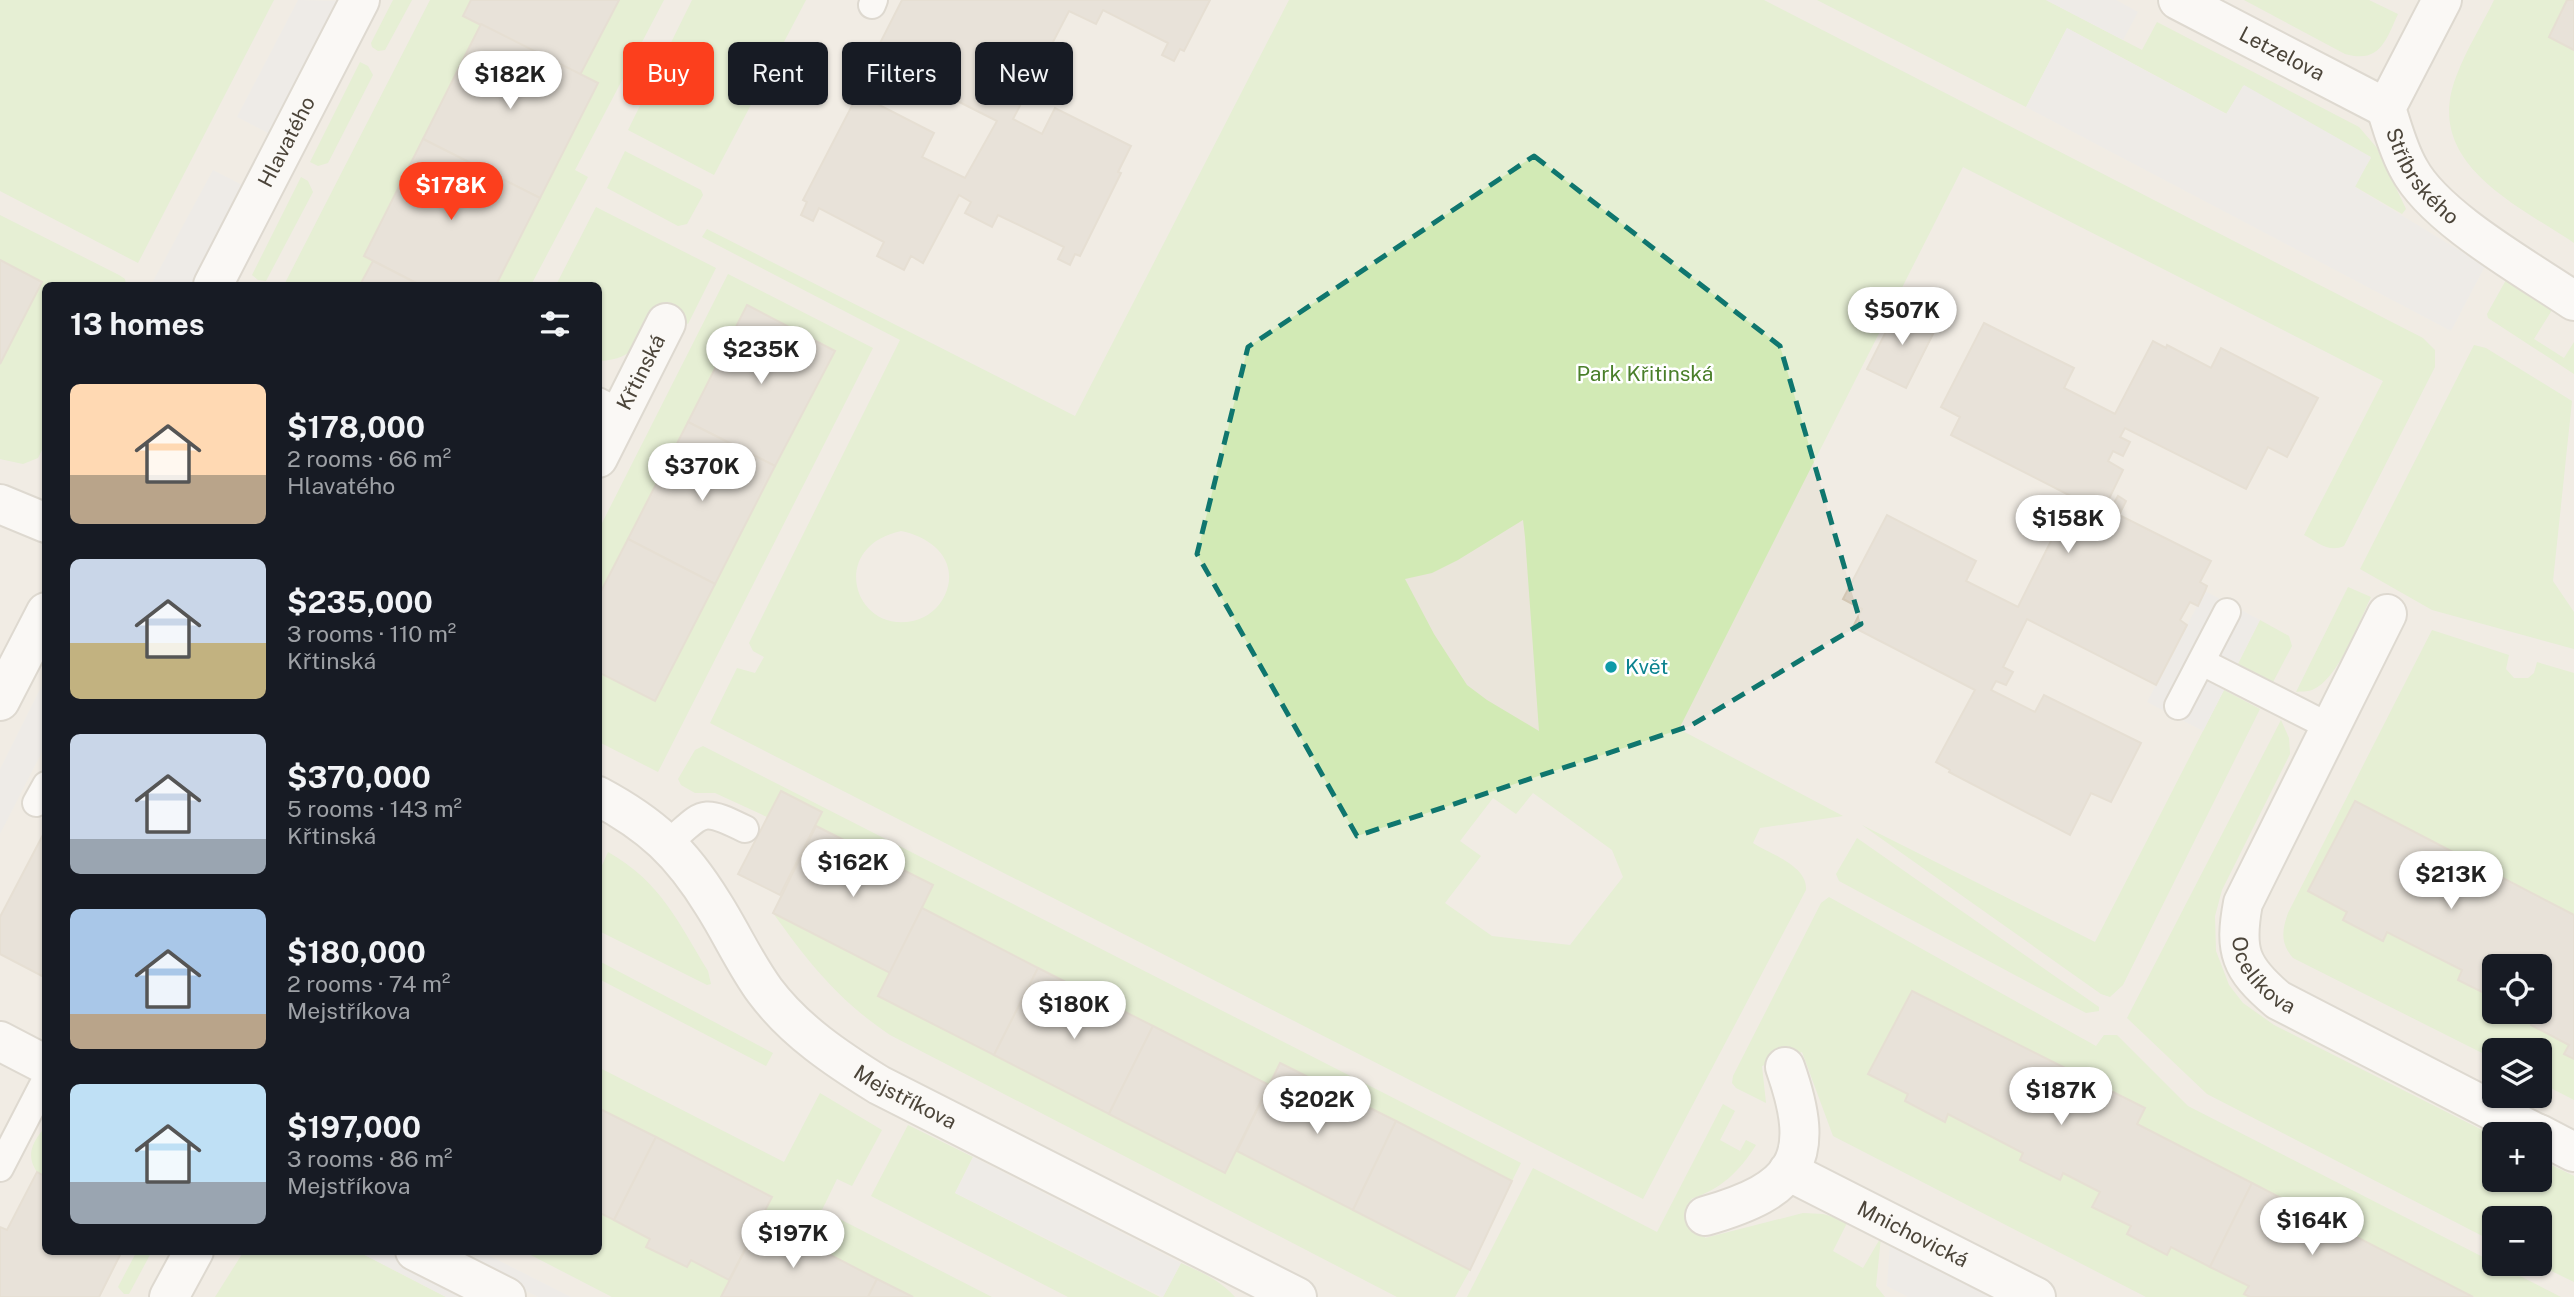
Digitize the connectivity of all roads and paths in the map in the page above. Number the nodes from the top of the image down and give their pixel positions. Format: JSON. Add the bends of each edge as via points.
{"nodes":[{"id":1,"x":360,"y":0,"type":"edge"},
{"id":2,"x":2178,"y":0,"type":"edge"},
{"id":3,"x":2442,"y":0,"type":"edge"},
{"id":4,"x":2386,"y":108,"type":"junction"},
{"id":5,"x":216,"y":282,"type":"edge"},
{"id":6,"x":2574,"y":301,"type":"edge"},
{"id":7,"x":666,"y":323,"type":"dead end"},
{"id":8,"x":610,"y":407,"type":"edge"},
{"id":9,"x":602,"y":441,"type":"edge"},
{"id":10,"x":0,"y":504,"type":"edge"},
{"id":11,"x":42,"y":521,"type":"edge"},
{"id":12,"x":2227,"y":612,"type":"dead end"},
{"id":13,"x":2387,"y":614,"type":"dead end"},
{"id":14,"x":42,"y":620,"type":"edge"},
{"id":15,"x":2202,"y":662,"type":"junction"},
{"id":16,"x":0,"y":701,"type":"edge"},
{"id":17,"x":2178,"y":706,"type":"dead end"},
{"id":18,"x":2330,"y":727,"type":"junction"},
{"id":19,"x":602,"y":798,"type":"edge"},
{"id":20,"x":745,"y":829,"type":"dead end"},
{"id":21,"x":667,"y":844,"type":"junction"},
{"id":22,"x":0,"y":1041,"type":"edge"},
{"id":23,"x":42,"y":1063,"type":"edge"},
{"id":24,"x":1785,"y":1067,"type":"dead end"},
{"id":25,"x":42,"y":1087,"type":"edge"},
{"id":26,"x":2516,"y":1122,"type":"edge"},
{"id":27,"x":2552,"y":1141,"type":"edge"},
{"id":28,"x":2574,"y":1152,"type":"edge"},
{"id":29,"x":0,"y":1168,"type":"edge"},
{"id":30,"x":1788,"y":1171,"type":"junction"},
{"id":31,"x":1705,"y":1216,"type":"dead end"},
{"id":32,"x":192,"y":1255,"type":"edge"},
{"id":33,"x":423,"y":1255,"type":"edge"},
{"id":34,"x":169,"y":1297,"type":"edge"},
{"id":35,"x":506,"y":1297,"type":"edge"},
{"id":36,"x":1297,"y":1297,"type":"edge"},
{"id":37,"x":2036,"y":1297,"type":"edge"}],
"edges":[{"from":1,"to":5,"type":"street","name":"Hlavatého"},
{"from":2,"to":4,"type":"street","name":"Letzelova"},
{"from":3,"to":4,"type":"street","name":"Stříbrského"},
{"from":4,"to":6,"type":"street","name":"Stříbrského","via":[[2400,151],[2423,190],[2442,209]]},
{"from":7,"to":8,"type":"street","name":"Křtinská"},
{"from":8,"to":9,"type":"street","name":"Křtinská"},
{"from":10,"to":11,"type":"street"},
{"from":12,"to":15,"type":"lane"},
{"from":13,"to":18,"type":"street","name":"Ocelíkova"},
{"from":14,"to":16,"type":"street"},
{"from":15,"to":17,"type":"lane"},
{"from":15,"to":18,"type":"lane"},
{"from":18,"to":26,"type":"street","name":"Ocelíkova","via":[[2242,903],[2238,940],[2244,960],[2258,983],[2278,1000]]},
{"from":19,"to":21,"type":"street","name":"Mejstříkova","via":[[650,827]]},
{"from":20,"to":21,"type":"lane","via":[[709,813]]},
{"from":21,"to":36,"type":"street","name":"Mejstříkova","via":[[714,904],[765,991],[837,1059],[879,1085]]},
{"from":22,"to":23,"type":"street"},
{"from":24,"to":30,"type":"street","via":[[1801,1129]]},
{"from":25,"to":29,"type":"lane"},
{"from":27,"to":28,"type":"street","name":"Ocelíkova"},
{"from":30,"to":31,"type":"street","via":[[1760,1197]]},
{"from":30,"to":37,"type":"street","name":"Mnichovická"},
{"from":32,"to":34,"type":"street"},
{"from":33,"to":35,"type":"street"}]}
